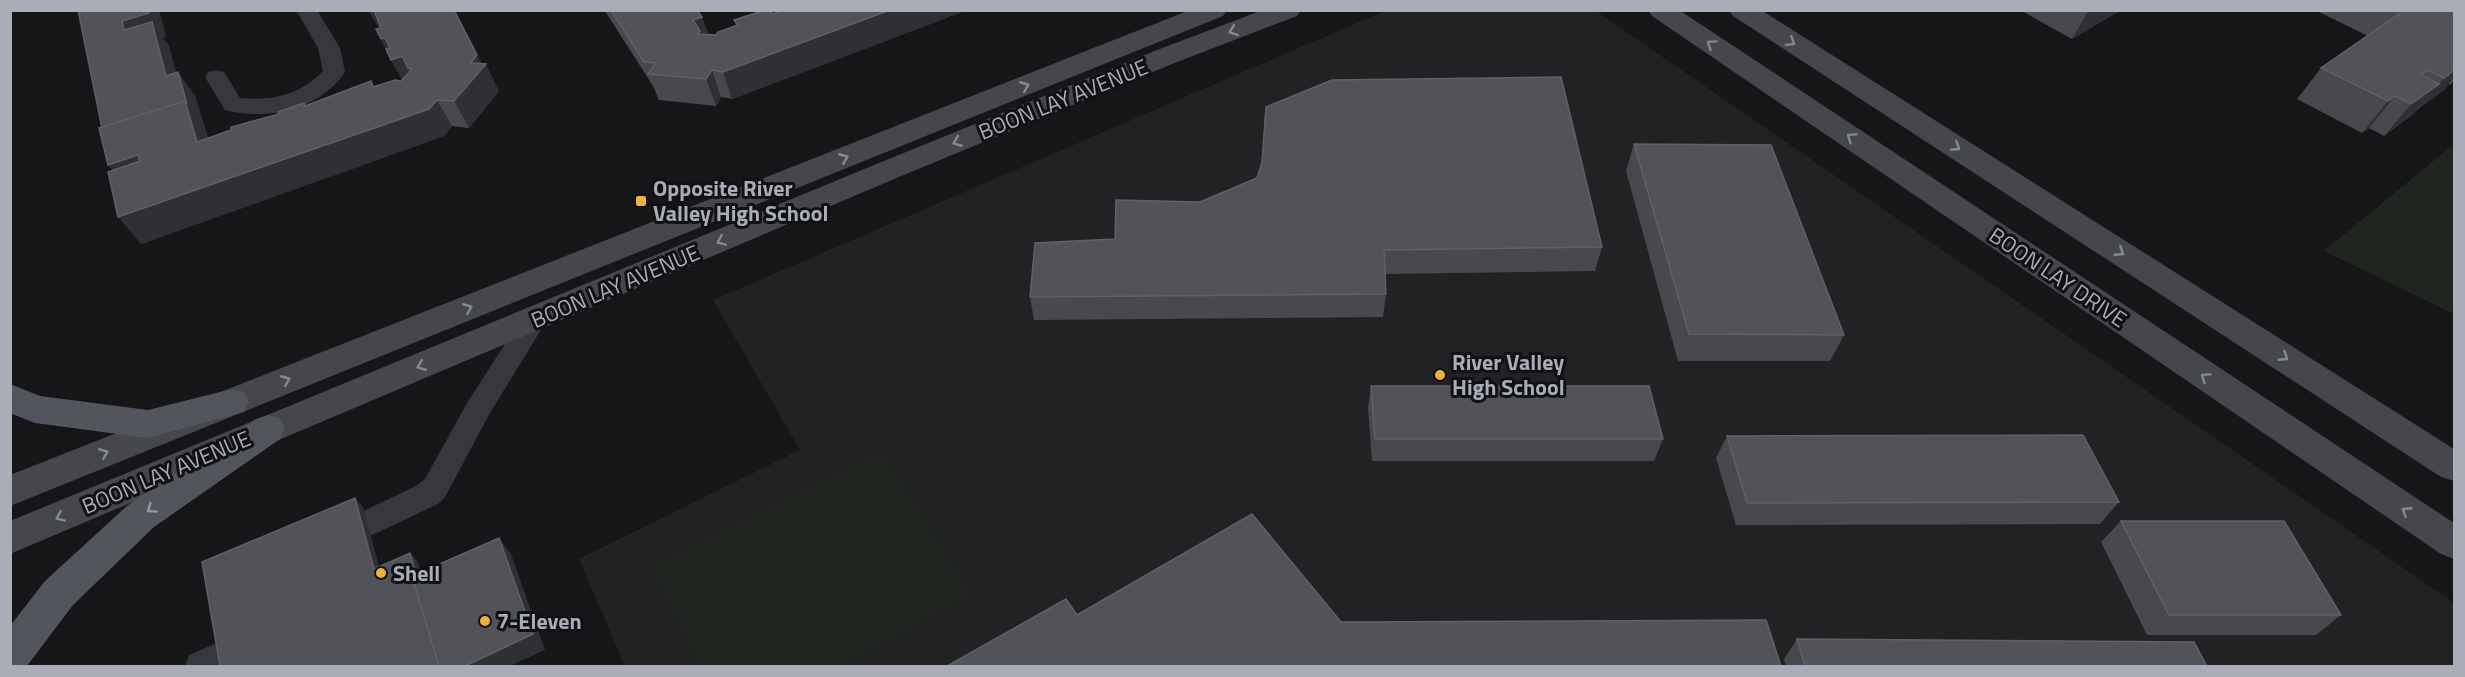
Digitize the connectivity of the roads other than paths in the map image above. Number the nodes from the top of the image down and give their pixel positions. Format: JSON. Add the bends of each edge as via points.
{"nodes":[{"id":1,"x":306,"y":10,"type":"edge"},
{"id":2,"x":1214,"y":10,"type":"edge"},
{"id":3,"x":1288,"y":10,"type":"edge"},
{"id":4,"x":1661,"y":10,"type":"edge"},
{"id":5,"x":1742,"y":10,"type":"edge"},
{"id":6,"x":216,"y":77,"type":"dead end"},
{"id":7,"x":534,"y":320,"type":"junction"},
{"id":8,"x":10,"y":397,"type":"edge"},
{"id":9,"x":232,"y":402,"type":"junction"},
{"id":10,"x":268,"y":429,"type":"junction"},
{"id":11,"x":2454,"y":467,"type":"edge"},
{"id":12,"x":10,"y":491,"type":"edge"},
{"id":13,"x":368,"y":523,"type":"dead end"},
{"id":14,"x":10,"y":538,"type":"edge"},
{"id":15,"x":2454,"y":543,"type":"edge"},
{"id":16,"x":10,"y":658,"type":"edge"}],
"edges":[{"from":1,"to":6,"type":"lane","via":[[329,48],[334,72],[311,94],[276,107],[233,105]]},
{"from":9,"to":2,"type":"street","name":"BOON LAY AVENUE","one_way":true},
{"from":3,"to":7,"type":"street","name":"BOON LAY AVENUE","one_way":true,"via":[[921,157]]},
{"from":15,"to":4,"type":"street","name":"BOON LAY DRIVE","one_way":true},
{"from":5,"to":11,"type":"street","one_way":true},
{"from":7,"to":10,"type":"street","name":"BOON LAY AVENUE","one_way":true},
{"from":7,"to":13,"type":"lane","via":[[435,488]]},
{"from":8,"to":9,"type":"main road","via":[[35,409],[148,424]]},
{"from":12,"to":9,"type":"street","name":"BOON LAY AVENUE","one_way":true},
{"from":10,"to":14,"type":"street","name":"BOON LAY AVENUE","one_way":true},
{"from":10,"to":16,"type":"main road","one_way":true,"via":[[141,516],[59,593]]}]}
